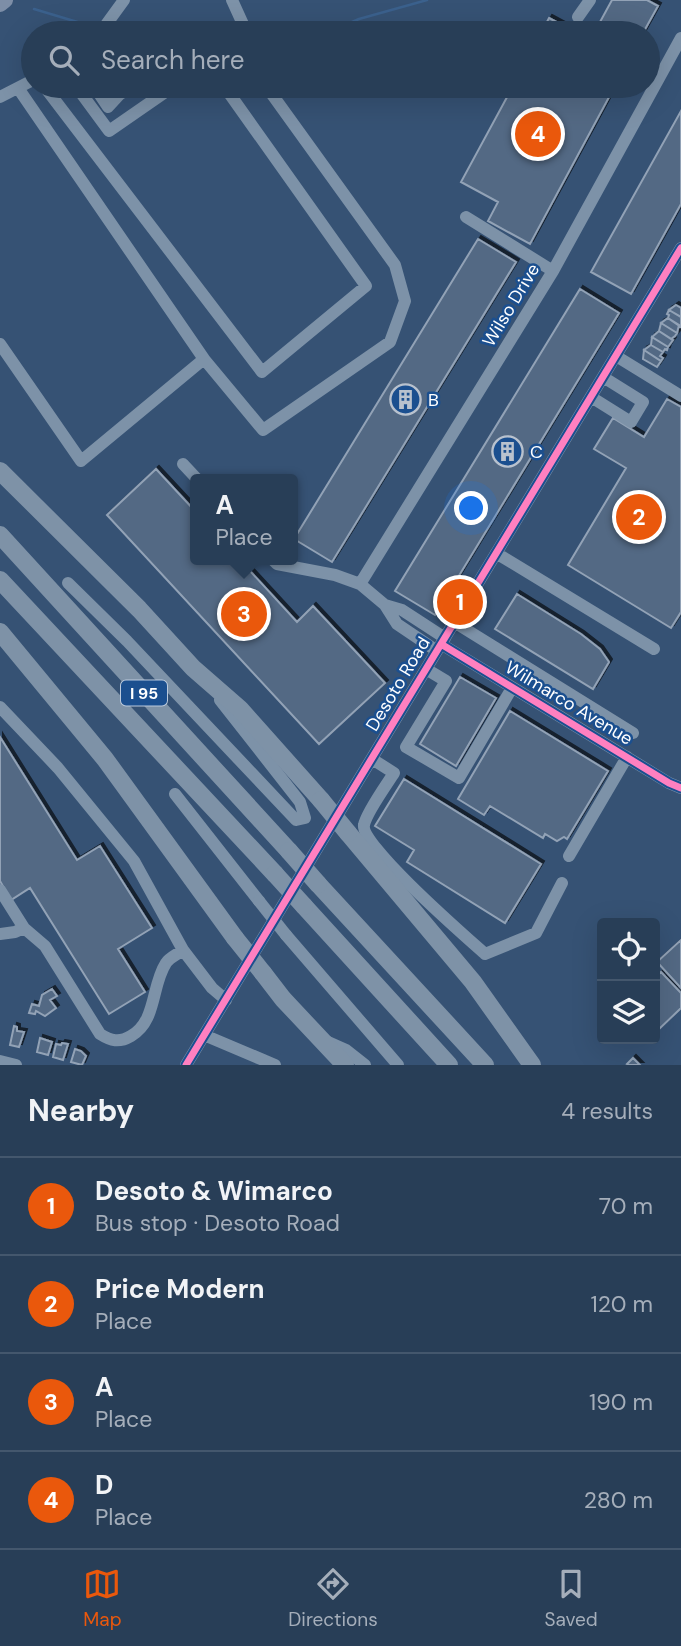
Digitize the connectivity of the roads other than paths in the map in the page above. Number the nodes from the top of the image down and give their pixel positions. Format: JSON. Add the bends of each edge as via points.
{"nodes":[{"id":1,"x":5,"y":0,"type":"edge"},
{"id":2,"x":124,"y":0,"type":"edge"},
{"id":3,"x":232,"y":0,"type":"edge"},
{"id":4,"x":590,"y":0,"type":"edge"},
{"id":5,"x":0,"y":4,"type":"edge"},
{"id":6,"x":578,"y":17,"type":"dead end"},
{"id":7,"x":109,"y":21,"type":"edge"},
{"id":8,"x":242,"y":21,"type":"edge"},
{"id":9,"x":681,"y":38,"type":"edge"},
{"id":10,"x":660,"y":76,"type":"edge"},
{"id":11,"x":21,"y":86,"type":"edge"},
{"id":12,"x":18,"y":88,"type":"junction"},
{"id":13,"x":21,"y":92,"type":"edge"},
{"id":14,"x":0,"y":97,"type":"edge"},
{"id":15,"x":25,"y":98,"type":"edge"},
{"id":16,"x":53,"y":98,"type":"edge"},
{"id":17,"x":87,"y":98,"type":"edge"},
{"id":18,"x":111,"y":98,"type":"edge"},
{"id":19,"x":157,"y":98,"type":"edge"},
{"id":20,"x":233,"y":98,"type":"edge"},
{"id":21,"x":275,"y":98,"type":"edge"},
{"id":22,"x":648,"y":98,"type":"edge"},
{"id":23,"x":102,"y":111,"type":"junction"},
{"id":24,"x":466,"y":217,"type":"dead end"},
{"id":25,"x":681,"y":248,"type":"edge"},
{"id":26,"x":553,"y":271,"type":"junction"},
{"id":27,"x":0,"y":344,"type":"edge"},
{"id":28,"x":616,"y":356,"type":"junction"},
{"id":29,"x":204,"y":359,"type":"junction"},
{"id":30,"x":603,"y":377,"type":"junction"},
{"id":31,"x":681,"y":379,"type":"edge"},
{"id":32,"x":677,"y":394,"type":"edge"},
{"id":33,"x":591,"y":397,"type":"junction"},
{"id":34,"x":183,"y":464,"type":"dead end"},
{"id":35,"x":0,"y":471,"type":"edge"},
{"id":36,"x":192,"y":474,"type":"edge"},
{"id":37,"x":0,"y":535,"type":"edge"},
{"id":38,"x":496,"y":553,"type":"junction"},
{"id":39,"x":282,"y":565,"type":"edge"},
{"id":40,"x":0,"y":580,"type":"edge"},
{"id":41,"x":68,"y":583,"type":"dead end"},
{"id":42,"x":360,"y":584,"type":"junction"},
{"id":43,"x":454,"y":622,"type":"junction"},
{"id":44,"x":0,"y":634,"type":"edge"},
{"id":45,"x":441,"y":644,"type":"junction"},
{"id":46,"x":654,"y":649,"type":"dead end"},
{"id":47,"x":520,"y":663,"type":"junction"},
{"id":48,"x":193,"y":668,"type":"junction"},
{"id":49,"x":426,"y":669,"type":"junction"},
{"id":50,"x":510,"y":686,"type":"junction"},
{"id":51,"x":0,"y":707,"type":"edge"},
{"id":52,"x":633,"y":733,"type":"dead end"},
{"id":53,"x":627,"y":757,"type":"junction"},
{"id":54,"x":372,"y":759,"type":"junction"},
{"id":55,"x":681,"y":788,"type":"edge"},
{"id":56,"x":175,"y":794,"type":"dead end"},
{"id":57,"x":569,"y":856,"type":"dead end"},
{"id":58,"x":562,"y":883,"type":"dead end"},
{"id":59,"x":0,"y":890,"type":"edge"},
{"id":60,"x":19,"y":930,"type":"junction"},
{"id":61,"x":0,"y":934,"type":"edge"},
{"id":62,"x":183,"y":950,"type":"junction"},
{"id":63,"x":226,"y":1000,"type":"junction"},
{"id":64,"x":204,"y":1035,"type":"junction"},
{"id":65,"x":321,"y":1040,"type":"junction"},
{"id":66,"x":0,"y":1061,"type":"edge"},
{"id":67,"x":16,"y":1065,"type":"edge"},
{"id":68,"x":186,"y":1065,"type":"edge"},
{"id":69,"x":275,"y":1065,"type":"edge"},
{"id":70,"x":345,"y":1065,"type":"edge"},
{"id":71,"x":365,"y":1065,"type":"edge"},
{"id":72,"x":398,"y":1065,"type":"edge"},
{"id":73,"x":449,"y":1065,"type":"edge"},
{"id":74,"x":485,"y":1065,"type":"edge"},
{"id":75,"x":532,"y":1065,"type":"edge"}],
"edges":[{"from":1,"to":5,"type":"main road"},
{"from":2,"to":7,"type":"street"},
{"from":3,"to":8,"type":"street"},
{"from":4,"to":6,"type":"street"},
{"from":9,"to":10,"type":"street","name":"Wilso Drive"},
{"from":11,"to":12,"type":"street"},
{"from":12,"to":13,"type":"street"},
{"from":12,"to":14,"type":"street"},
{"from":15,"to":29,"type":"street"},
{"from":16,"to":20,"type":"street","via":[[262,372],[366,286]]},
{"from":17,"to":23,"type":"street"},
{"from":18,"to":23,"type":"street"},
{"from":19,"to":23,"type":"street","via":[[109,131]]},
{"from":21,"to":29,"type":"street","via":[[395,265],[405,301],[390,342],[263,430]]},
{"from":22,"to":26,"type":"street","name":"Wilso Drive"},
{"from":24,"to":26,"type":"street"},
{"from":25,"to":28,"type":"street","name":"Desoto Road"},
{"from":26,"to":42,"type":"street","name":"Wilso Drive"},
{"from":27,"to":29,"type":"street","via":[[81,461]]},
{"from":28,"to":30,"type":"street","name":"Desoto Road"},
{"from":28,"to":32,"type":"street"},
{"from":30,"to":33,"type":"street","name":"Desoto Road"},
{"from":30,"to":33,"type":"street","via":[[643,402],[631,422]]},
{"from":31,"to":32,"type":"street"},
{"from":33,"to":38,"type":"street","name":"Desoto Road"},
{"from":34,"to":36,"type":"street"},
{"from":35,"to":48,"type":"highway"},
{"from":37,"to":74,"type":"highway","number":"I 95","bridge":true},
{"from":38,"to":43,"type":"street","name":"Desoto Road"},
{"from":38,"to":46,"type":"street"},
{"from":39,"to":42,"type":"street","name":"Wilmarco Avenue"},
{"from":40,"to":73,"type":"highway","number":"I 95","bridge":true},
{"from":41,"to":48,"type":"street","via":[[296,820],[305,818],[300,802]]},
{"from":42,"to":45,"type":"street","name":"Wilmarco Avenue","via":[[385,605],[402,610]]},
{"from":43,"to":45,"type":"street","name":"Desoto Road"},
{"from":43,"to":47,"type":"street"},
{"from":44,"to":65,"type":"highway","bridge":true,"via":[[105,759],[236,938]]},
{"from":45,"to":49,"type":"street","name":"Desoto Road"},
{"from":45,"to":50,"type":"street","name":"Wilmarco Avenue"},
{"from":47,"to":50,"type":"street"},
{"from":47,"to":52,"type":"street"},
{"from":48,"to":75,"type":"highway","bridge":true,"via":[[240,709],[321,800],[473,982]]},
{"from":49,"to":50,"type":"street","via":[[446,681],[406,747],[458,778]]},
{"from":49,"to":54,"type":"street","name":"Desoto Road"},
{"from":50,"to":53,"type":"street","name":"Wilmarco Avenue"},
{"from":51,"to":62,"type":"street","via":[[58,768],[134,861]]},
{"from":53,"to":55,"type":"street","name":"Wilmarco Avenue"},
{"from":53,"to":57,"type":"street"},
{"from":54,"to":58,"type":"street","via":[[394,773],[364,824],[366,835],[393,869],[485,954],[536,933]]},
{"from":54,"to":63,"type":"street","name":"Desoto Road"},
{"from":56,"to":72,"type":"street","bridge":true,"via":[[286,935]]},
{"from":59,"to":60,"type":"street"},
{"from":60,"to":61,"type":"street"},
{"from":60,"to":62,"type":"street","via":[[45,946],[100,1034],[112,1041],[130,1037],[146,1022],[166,962]]},
{"from":62,"to":63,"type":"street"},
{"from":63,"to":64,"type":"street","name":"Desoto Road"},
{"from":64,"to":68,"type":"street","name":"Desoto Road"},
{"from":64,"to":69,"type":"street"},
{"from":65,"to":70,"type":"highway"},
{"from":65,"to":71,"type":"street","via":[[346,1050]]},
{"from":66,"to":67,"type":"street"}]}
